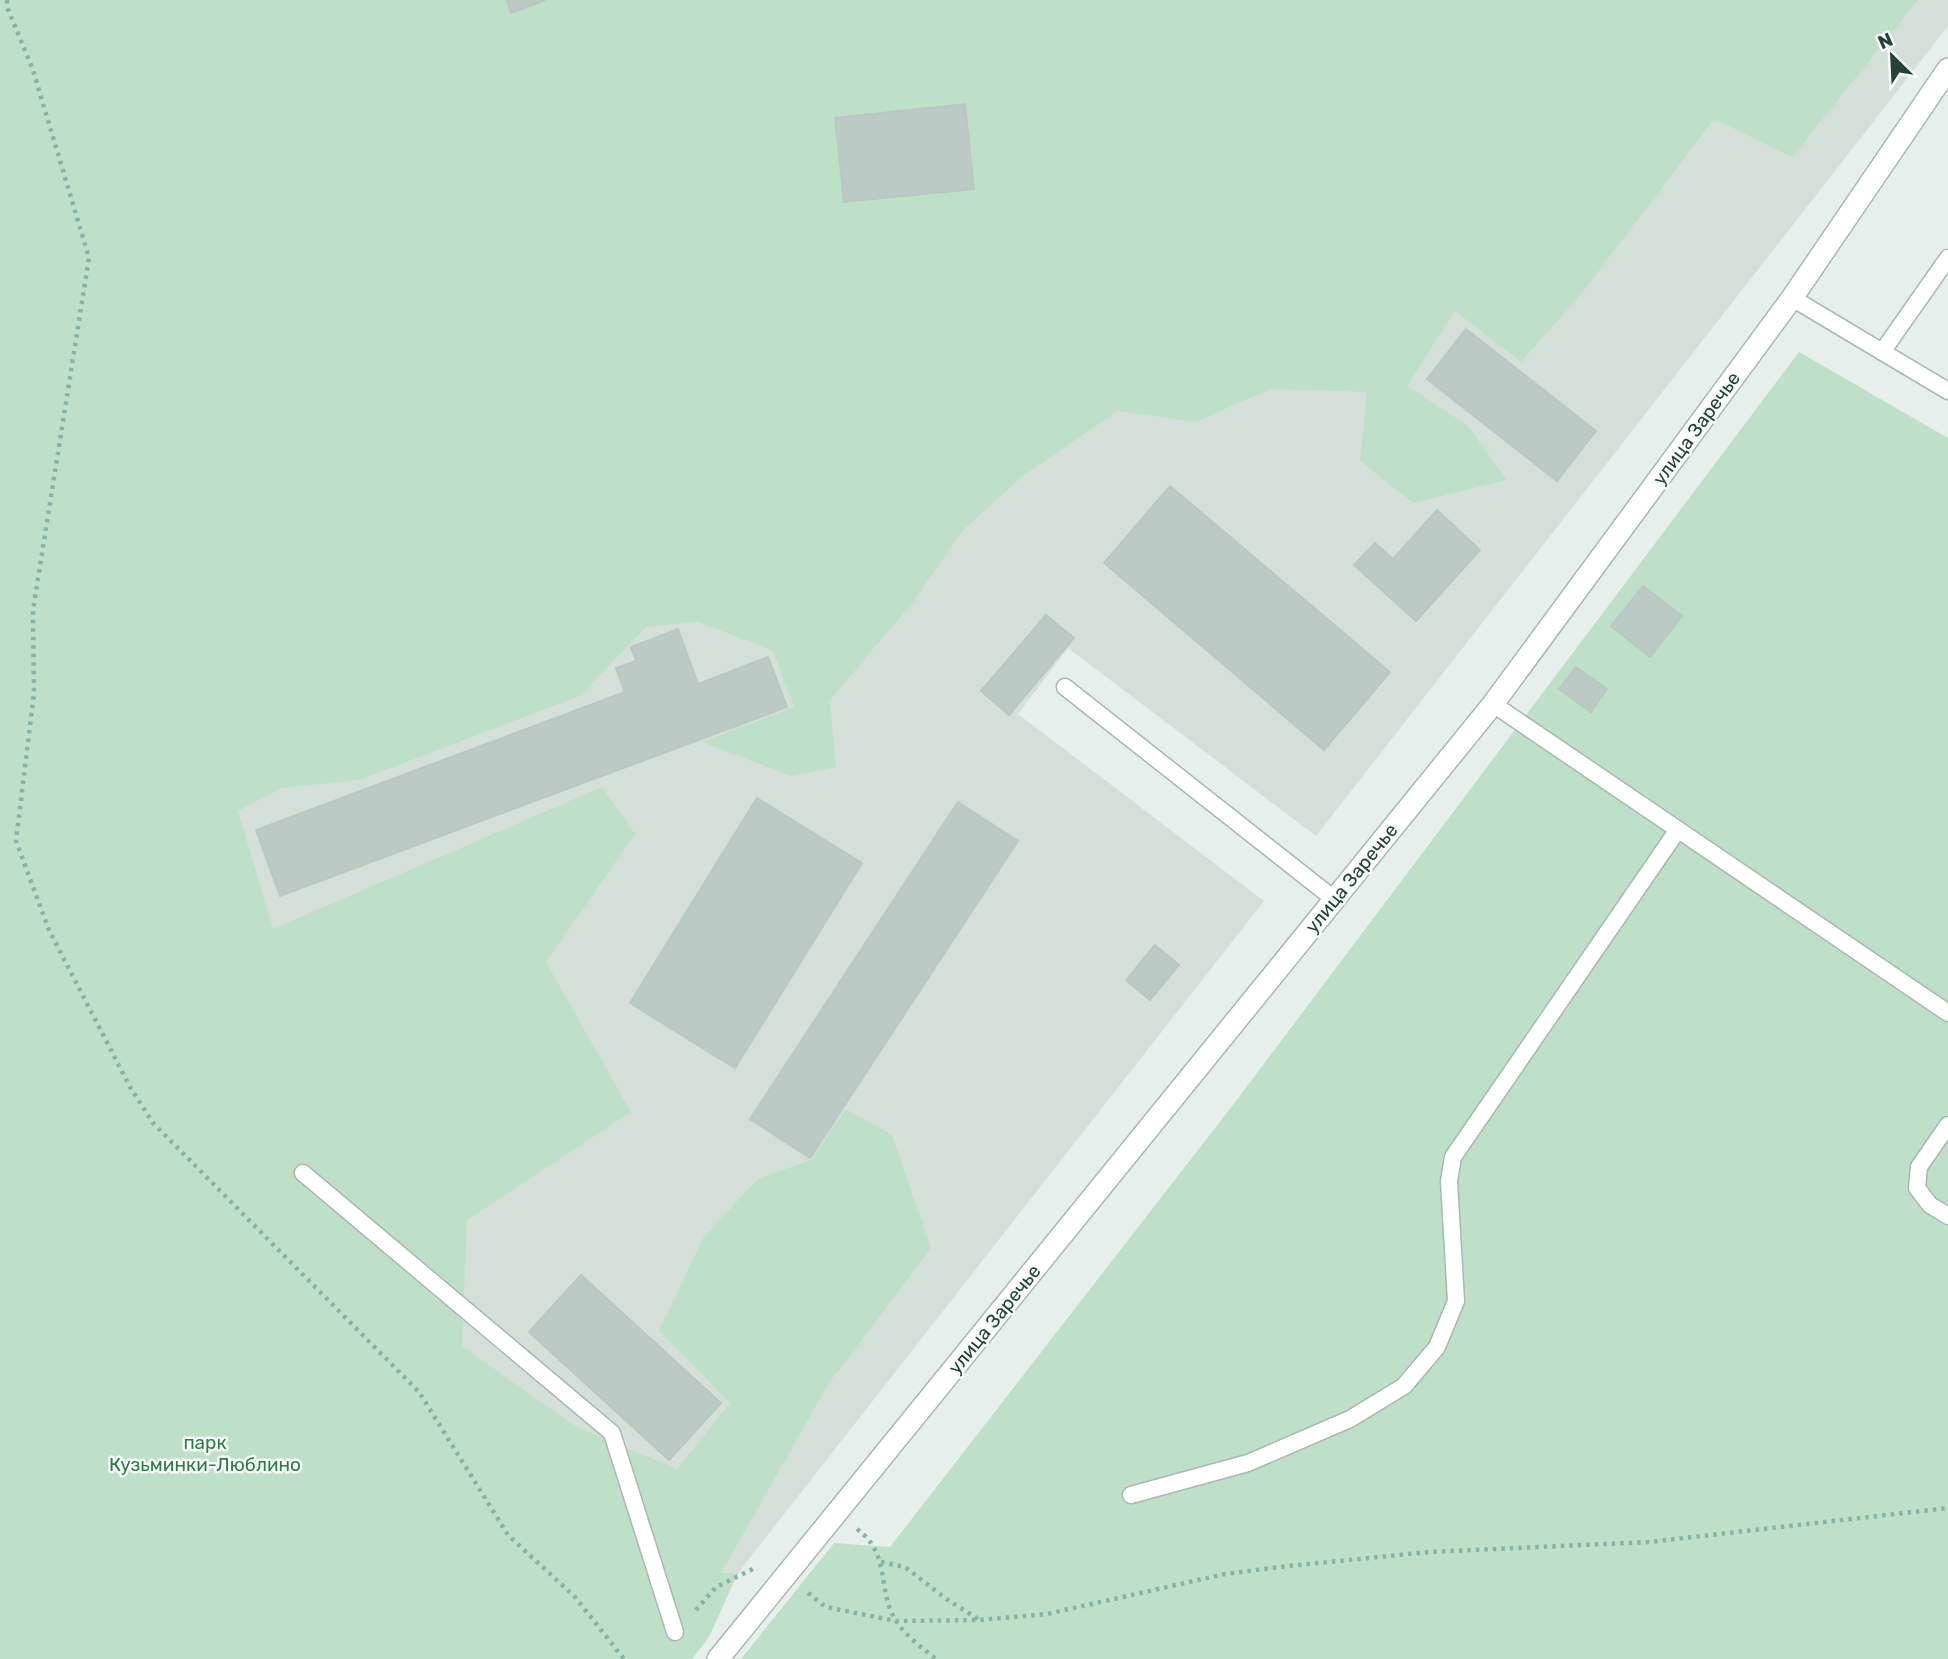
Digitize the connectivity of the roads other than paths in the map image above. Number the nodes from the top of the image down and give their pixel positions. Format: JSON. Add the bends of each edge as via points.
{"nodes":[{"id":1,"x":1948,"y":69,"type":"edge"},
{"id":2,"x":1948,"y":258,"type":"edge"},
{"id":3,"x":1792,"y":298,"type":"junction"},
{"id":4,"x":1882,"y":352,"type":"junction"},
{"id":5,"x":1948,"y":391,"type":"edge"},
{"id":6,"x":1065,"y":687,"type":"dead end"},
{"id":7,"x":1493,"y":704,"type":"junction"},
{"id":8,"x":1676,"y":831,"type":"junction"},
{"id":9,"x":1334,"y":899,"type":"junction"},
{"id":10,"x":1948,"y":1013,"type":"edge"},
{"id":11,"x":1948,"y":1125,"type":"edge"},
{"id":12,"x":303,"y":1173,"type":"dead end"},
{"id":13,"x":1948,"y":1216,"type":"edge"},
{"id":14,"x":1130,"y":1495,"type":"dead end"},
{"id":15,"x":675,"y":1632,"type":"road end"},
{"id":16,"x":718,"y":1659,"type":"edge"}],
"edges":[{"from":1,"to":3,"type":"street","name":"улица Заречье"},
{"from":2,"to":4,"type":"lane"},
{"from":3,"to":4,"type":"lane"},
{"from":3,"to":7,"type":"street","name":"улица Заречье"},
{"from":4,"to":5,"type":"lane"},
{"from":6,"to":9,"type":"lane"},
{"from":7,"to":8,"type":"lane"},
{"from":7,"to":9,"type":"street","name":"улица Заречье"},
{"from":8,"to":10,"type":"lane"},
{"from":8,"to":14,"type":"lane","via":[[1453,1157],[1456,1301],[1437,1347],[1404,1386],[1350,1419],[1248,1463]]},
{"from":9,"to":16,"type":"street","name":"улица Заречье"},
{"from":11,"to":13,"type":"lane","via":[[1919,1167],[1917,1188],[1930,1205]]},
{"from":12,"to":15,"type":"lane","via":[[612,1433]]}]}
